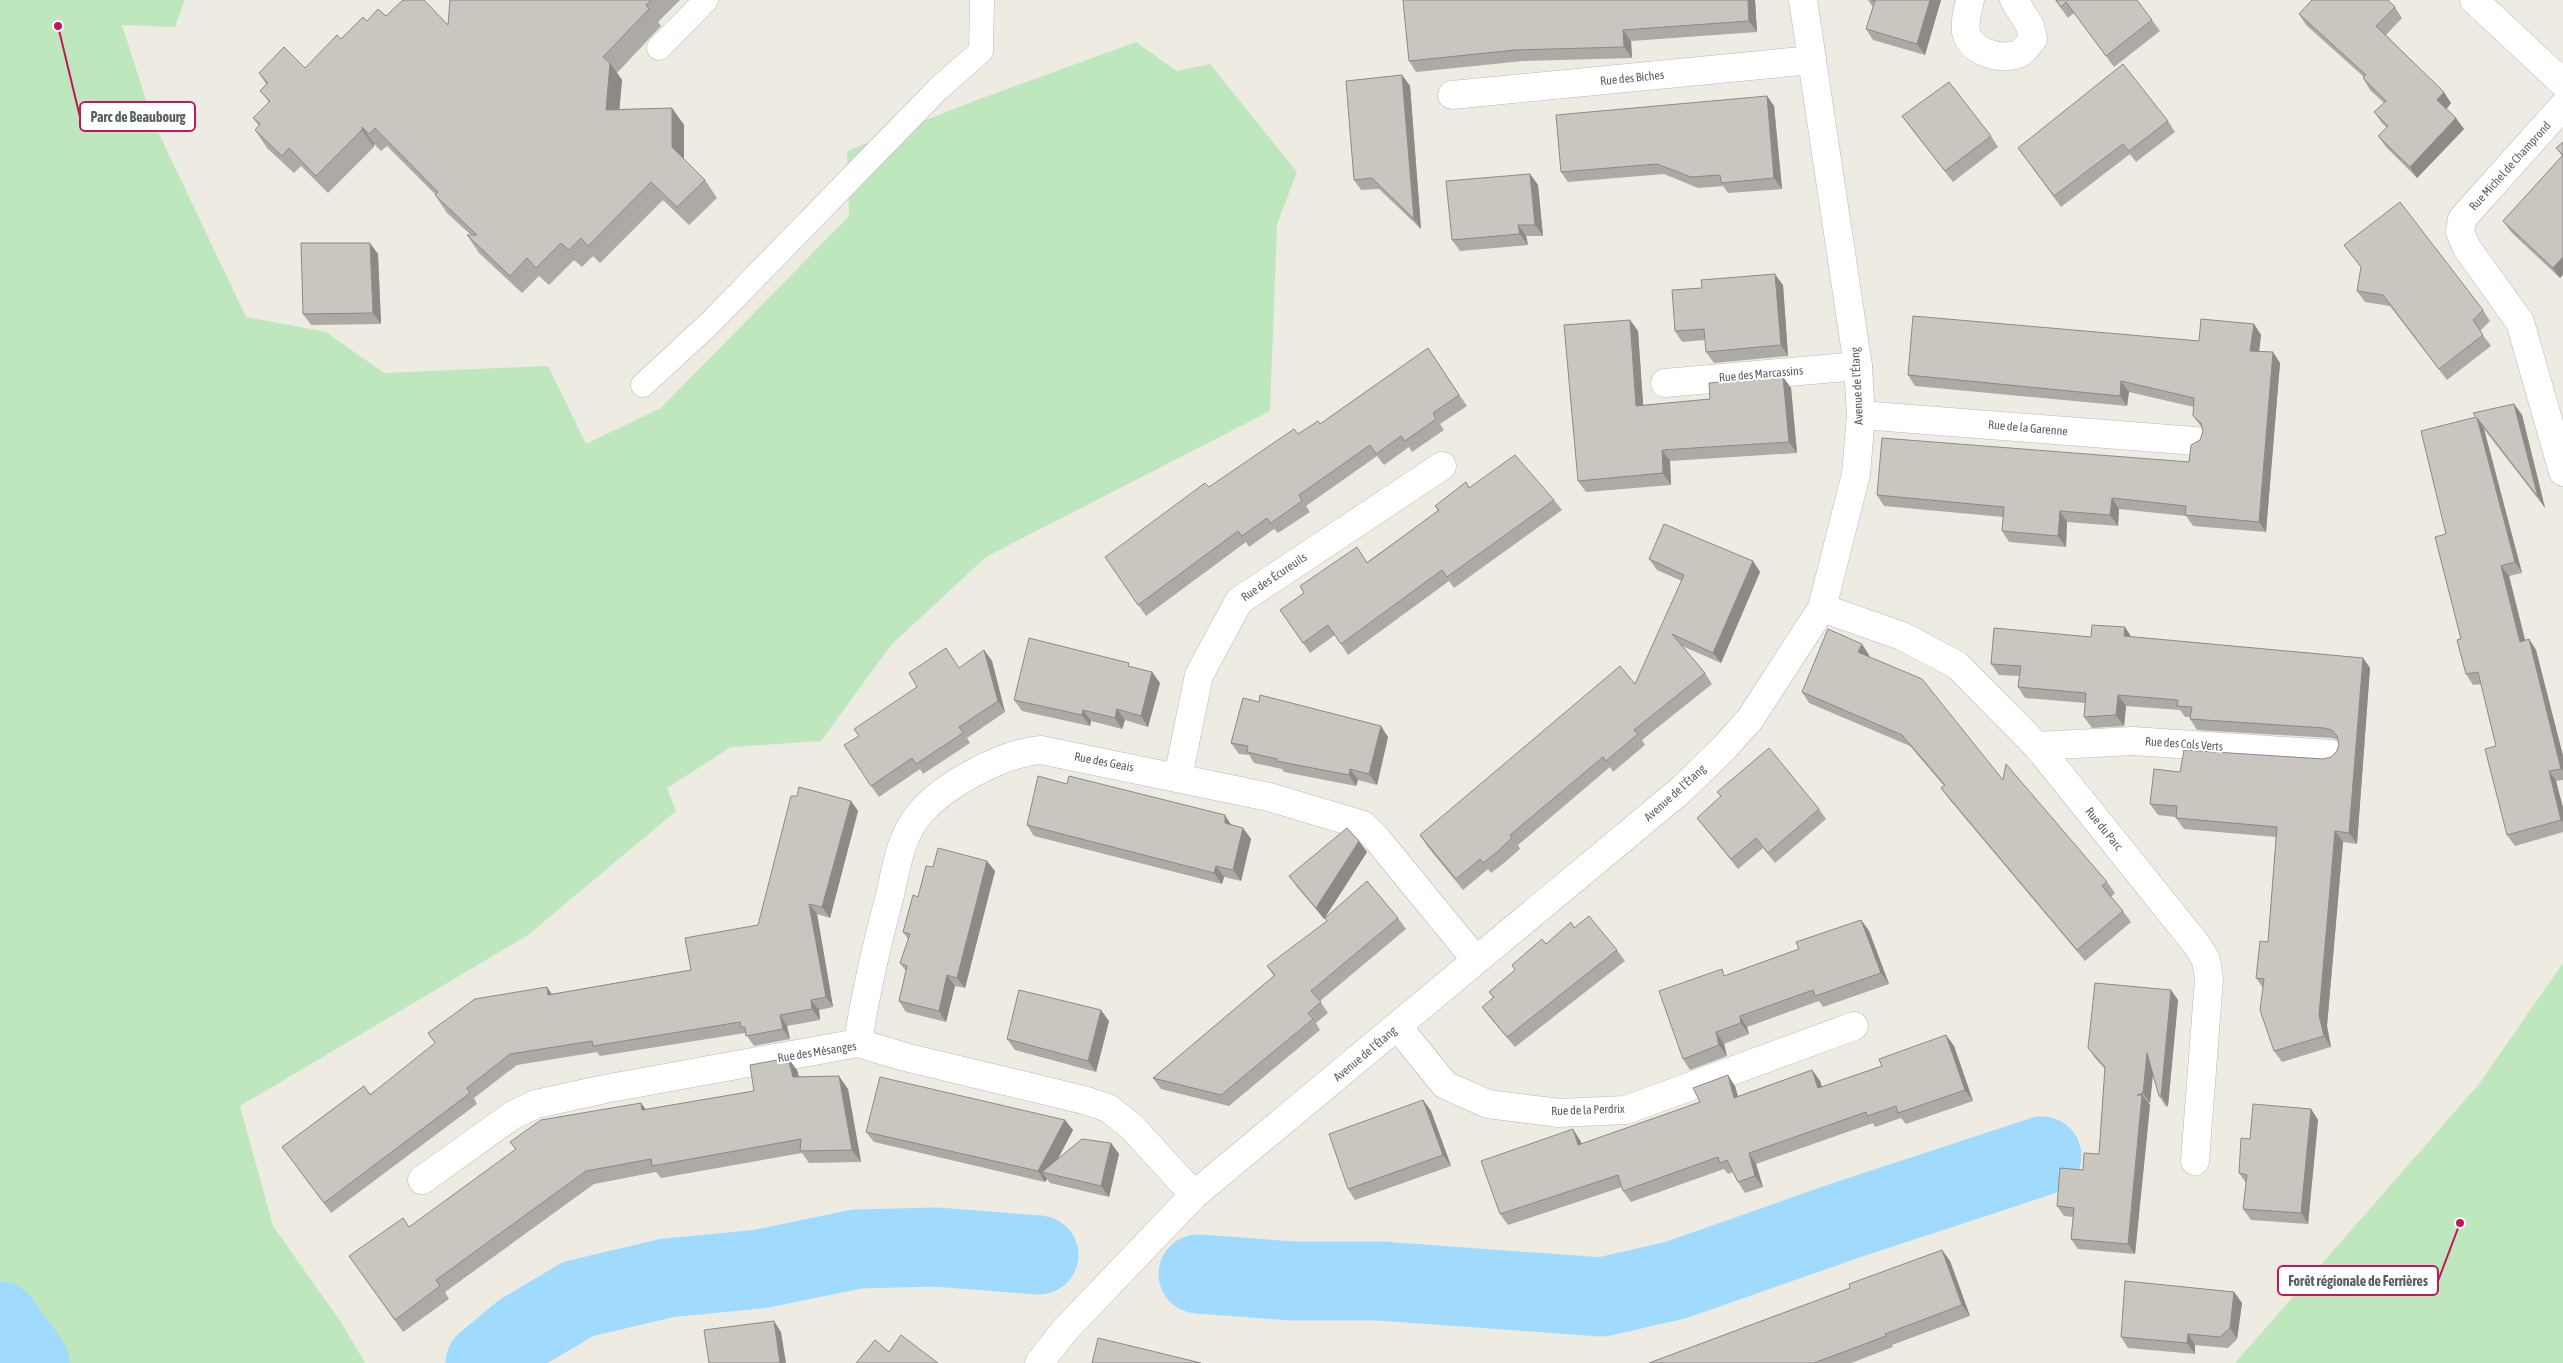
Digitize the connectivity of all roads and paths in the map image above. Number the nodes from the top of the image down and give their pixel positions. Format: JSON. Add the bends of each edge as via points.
{"nodes":[{"id":1,"x":706,"y":0,"type":"edge"},
{"id":2,"x":982,"y":0,"type":"edge"},
{"id":3,"x":1803,"y":0,"type":"edge"},
{"id":4,"x":1970,"y":0,"type":"edge"},
{"id":5,"x":2014,"y":0,"type":"edge"},
{"id":6,"x":2474,"y":0,"type":"edge"},
{"id":7,"x":659,"y":48,"type":"dead end"},
{"id":8,"x":1812,"y":60,"type":"junction"},
{"id":9,"x":2563,"y":83,"type":"edge"},
{"id":10,"x":1452,"y":95,"type":"dead end"},
{"id":11,"x":2563,"y":106,"type":"edge"},
{"id":12,"x":1858,"y":366,"type":"junction"},
{"id":13,"x":1665,"y":383,"type":"dead end"},
{"id":14,"x":643,"y":384,"type":"dead end"},
{"id":15,"x":1861,"y":415,"type":"junction"},
{"id":16,"x":2194,"y":441,"type":"edge"},
{"id":17,"x":1442,"y":466,"type":"dead end"},
{"id":18,"x":2563,"y":472,"type":"edge"},
{"id":19,"x":1822,"y":608,"type":"junction"},
{"id":20,"x":2037,"y":746,"type":"junction"},
{"id":21,"x":2331,"y":754,"type":"edge"},
{"id":22,"x":1178,"y":777,"type":"junction"},
{"id":23,"x":1476,"y":960,"type":"junction"},
{"id":24,"x":1854,"y":1026,"type":"dead end"},
{"id":25,"x":1398,"y":1027,"type":"junction"},
{"id":26,"x":858,"y":1043,"type":"junction"},
{"id":27,"x":2195,"y":1161,"type":"dead end"},
{"id":28,"x":422,"y":1180,"type":"dead end"},
{"id":29,"x":1194,"y":1195,"type":"junction"},
{"id":30,"x":1039,"y":1363,"type":"edge"}],
"edges":[{"from":1,"to":7,"type":"lane"},
{"from":2,"to":14,"type":"lane","via":[[981,51],[938,89],[709,324]]},
{"from":3,"to":8,"type":"street","name":"Avenue de l'Étang"},
{"from":4,"to":5,"type":"street","via":[[1966,32],[1986,54],[2001,56],[2015,55],[2033,39],[2030,26]]},
{"from":6,"to":9,"type":"street"},
{"from":8,"to":10,"type":"street","name":"Rue des Biches"},
{"from":8,"to":12,"type":"street","name":"Avenue de l'Étang"},
{"from":11,"to":18,"type":"street","name":"Rue Michel de Champrond","via":[[2462,219],[2460,232],[2467,248],[2520,322]]},
{"from":12,"to":13,"type":"street","name":"Rue des Marcassins"},
{"from":12,"to":15,"type":"street","name":"Avenue de l'Étang"},
{"from":15,"to":16,"type":"street","name":"Rue de la Garenne"},
{"from":15,"to":19,"type":"street","name":"Avenue de l'Étang","via":[[1856,474]]},
{"from":17,"to":22,"type":"street","name":"Rue des Écureuils","via":[[1239,601],[1199,675]]},
{"from":19,"to":20,"type":"street","name":"Rue du Parc","via":[[1902,636],[1957,665]]},
{"from":19,"to":23,"type":"street","name":"Avenue de l'Étang","via":[[1780,677],[1724,748],[1680,790]]},
{"from":20,"to":21,"type":"street","name":"Rue des Cols Verts","via":[[2133,740]]},
{"from":20,"to":27,"type":"street","name":"Rue du Parc","via":[[2206,960],[2209,979]]},
{"from":22,"to":23,"type":"street","name":"Rue des Geais","via":[[1269,797],[1363,825]]},
{"from":22,"to":26,"type":"street","name":"Rue des Geais","via":[[1041,750],[1023,751],[977,772],[934,800],[917,817],[904,838]]},
{"from":23,"to":25,"type":"street","name":"Avenue de l'Étang"},
{"from":24,"to":25,"type":"street","name":"Rue de la Perdrix","via":[[1626,1110],[1559,1113],[1488,1104],[1445,1086]]},
{"from":25,"to":29,"type":"street","name":"Avenue de l'Étang"},
{"from":26,"to":28,"type":"street","name":"Rue des Mésanges","via":[[536,1104],[513,1115]]},
{"from":26,"to":29,"type":"street","name":"Rue des Mésanges","via":[[1108,1108],[1132,1127]]},
{"from":29,"to":30,"type":"street","name":"Avenue de l'Étang","via":[[1064,1330]]}]}
